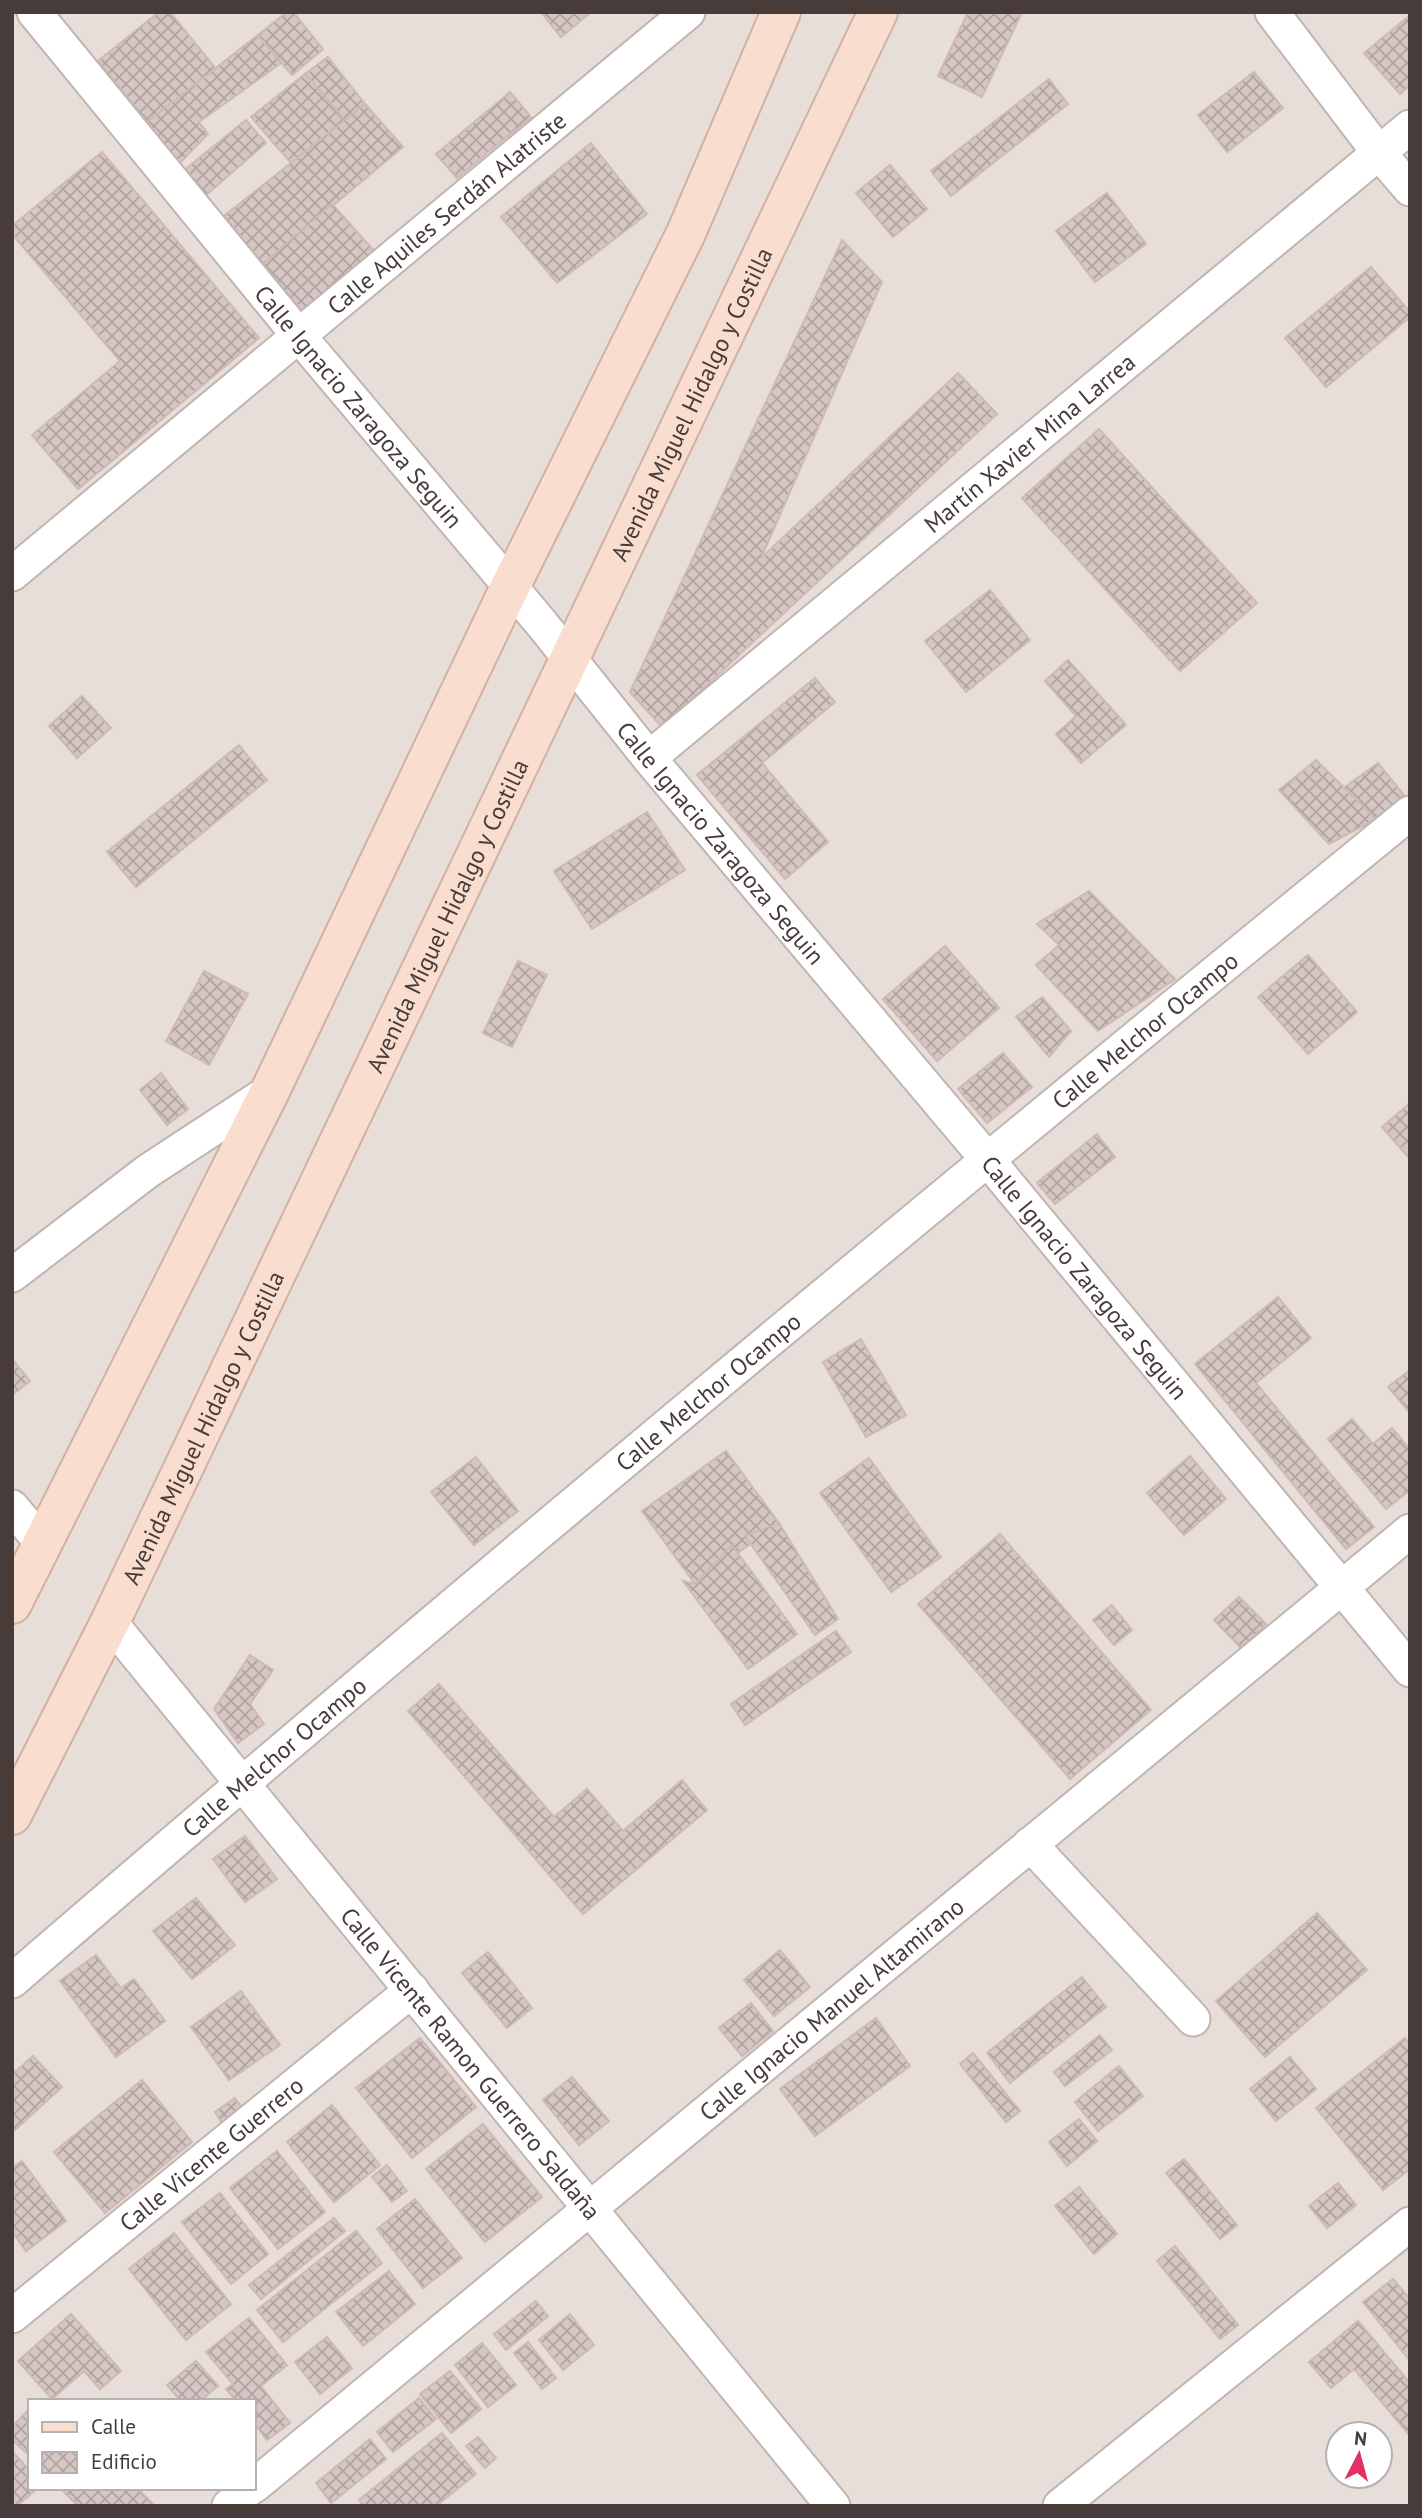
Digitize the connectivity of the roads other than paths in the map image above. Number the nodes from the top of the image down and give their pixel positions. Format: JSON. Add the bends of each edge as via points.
{"nodes":[{"id":1,"x":34,"y":12,"type":"edge"},
{"id":2,"x":688,"y":12,"type":"edge"},
{"id":3,"x":781,"y":12,"type":"edge"},
{"id":4,"x":878,"y":12,"type":"edge"},
{"id":5,"x":1272,"y":12,"type":"edge"},
{"id":6,"x":1410,"y":127,"type":"edge"},
{"id":7,"x":1379,"y":153,"type":"junction"},
{"id":8,"x":1410,"y":189,"type":"edge"},
{"id":9,"x":299,"y":336,"type":"junction"},
{"id":10,"x":12,"y":574,"type":"edge"},
{"id":11,"x":510,"y":587,"type":"junction"},
{"id":12,"x":569,"y":658,"type":"junction"},
{"id":13,"x":649,"y":758,"type":"junction"},
{"id":14,"x":1410,"y":813,"type":"edge"},
{"id":15,"x":271,"y":1091,"type":"junction"},
{"id":16,"x":987,"y":1158,"type":"junction"},
{"id":17,"x":12,"y":1276,"type":"edge"},
{"id":18,"x":12,"y":1507,"type":"edge"},
{"id":19,"x":1410,"y":1531,"type":"edge"},
{"id":20,"x":42,"y":1543,"type":"junction"},
{"id":21,"x":1343,"y":1586,"type":"junction"},
{"id":22,"x":12,"y":1604,"type":"edge"},
{"id":23,"x":110,"y":1622,"type":"junction"},
{"id":24,"x":1410,"y":1670,"type":"edge"},
{"id":25,"x":242,"y":1782,"type":"junction"},
{"id":26,"x":12,"y":1815,"type":"edge"},
{"id":27,"x":1031,"y":1844,"type":"junction"},
{"id":28,"x":12,"y":1981,"type":"edge"},
{"id":29,"x":412,"y":1990,"type":"junction"},
{"id":30,"x":1193,"y":2019,"type":"dead end"},
{"id":31,"x":589,"y":2207,"type":"junction"},
{"id":32,"x":1410,"y":2224,"type":"edge"},
{"id":33,"x":12,"y":2316,"type":"edge"},
{"id":34,"x":256,"y":2484,"type":"edge"},
{"id":35,"x":248,"y":2490,"type":"edge"},
{"id":36,"x":229,"y":2506,"type":"edge"},
{"id":37,"x":833,"y":2506,"type":"edge"},
{"id":38,"x":1060,"y":2506,"type":"edge"}],
"edges":[{"from":1,"to":9,"type":"street","name":"Calle Ignacio Zaragoza Seguin"},
{"from":2,"to":9,"type":"street","name":"Calle Aquiles Serdán Alatriste"},
{"from":3,"to":11,"type":"main road","via":[[686,233]]},
{"from":4,"to":12,"type":"main road","name":"Avenida Miguel Hidalgo y Costilla"},
{"from":5,"to":7,"type":"street"},
{"from":6,"to":7,"type":"street","name":"Martín Xavier Mina Larrea"},
{"from":7,"to":8,"type":"street"},
{"from":7,"to":13,"type":"street","name":"Martín Xavier Mina Larrea"},
{"from":9,"to":10,"type":"street","name":"Calle Aquiles Serdán Alatriste"},
{"from":9,"to":11,"type":"street","name":"Calle Ignacio Zaragoza Seguin"},
{"from":11,"to":12,"type":"street","name":"Calle Ignacio Zaragoza Seguin"},
{"from":11,"to":15,"type":"main road"},
{"from":12,"to":13,"type":"street","name":"Calle Ignacio Zaragoza Seguin"},
{"from":12,"to":23,"type":"main road","name":"Avenida Miguel Hidalgo y Costilla"},
{"from":13,"to":16,"type":"street","name":"Calle Ignacio Zaragoza Seguin"},
{"from":14,"to":16,"type":"street","name":"Calle Melchor Ocampo"},
{"from":15,"to":17,"type":"street","via":[[148,1171]]},
{"from":15,"to":20,"type":"main road"},
{"from":16,"to":21,"type":"street","name":"Calle Ignacio Zaragoza Seguin"},
{"from":16,"to":25,"type":"street","name":"Calle Melchor Ocampo"},
{"from":18,"to":20,"type":"street"},
{"from":19,"to":21,"type":"street","name":"Calle Ignacio Manuel Altamirano"},
{"from":20,"to":22,"type":"main road"},
{"from":21,"to":24,"type":"street","name":"Calle Ignacio Zaragoza Seguin"},
{"from":21,"to":27,"type":"street","name":"Calle Ignacio Manuel Altamirano"},
{"from":23,"to":25,"type":"street","name":"Calle Vicente Ramon Guerrero Saldaña"},
{"from":23,"to":26,"type":"main road","name":"Avenida Miguel Hidalgo y Costilla"},
{"from":25,"to":28,"type":"street","name":"Calle Melchor Ocampo"},
{"from":25,"to":29,"type":"street","name":"Calle Vicente Ramon Guerrero Saldaña"},
{"from":27,"to":30,"type":"street"},
{"from":27,"to":31,"type":"street","name":"Calle Ignacio Manuel Altamirano"},
{"from":29,"to":31,"type":"street","name":"Calle Vicente Ramon Guerrero Saldaña"},
{"from":29,"to":33,"type":"street","name":"Calle Vicente Guerrero"},
{"from":31,"to":34,"type":"street","name":"Calle Ignacio Manuel Altamirano"},
{"from":31,"to":37,"type":"street","name":"Calle Vicente Ramon Guerrero Saldaña"},
{"from":32,"to":38,"type":"street"},
{"from":35,"to":36,"type":"street","name":"Calle Ignacio Manuel Altamirano"}]}
